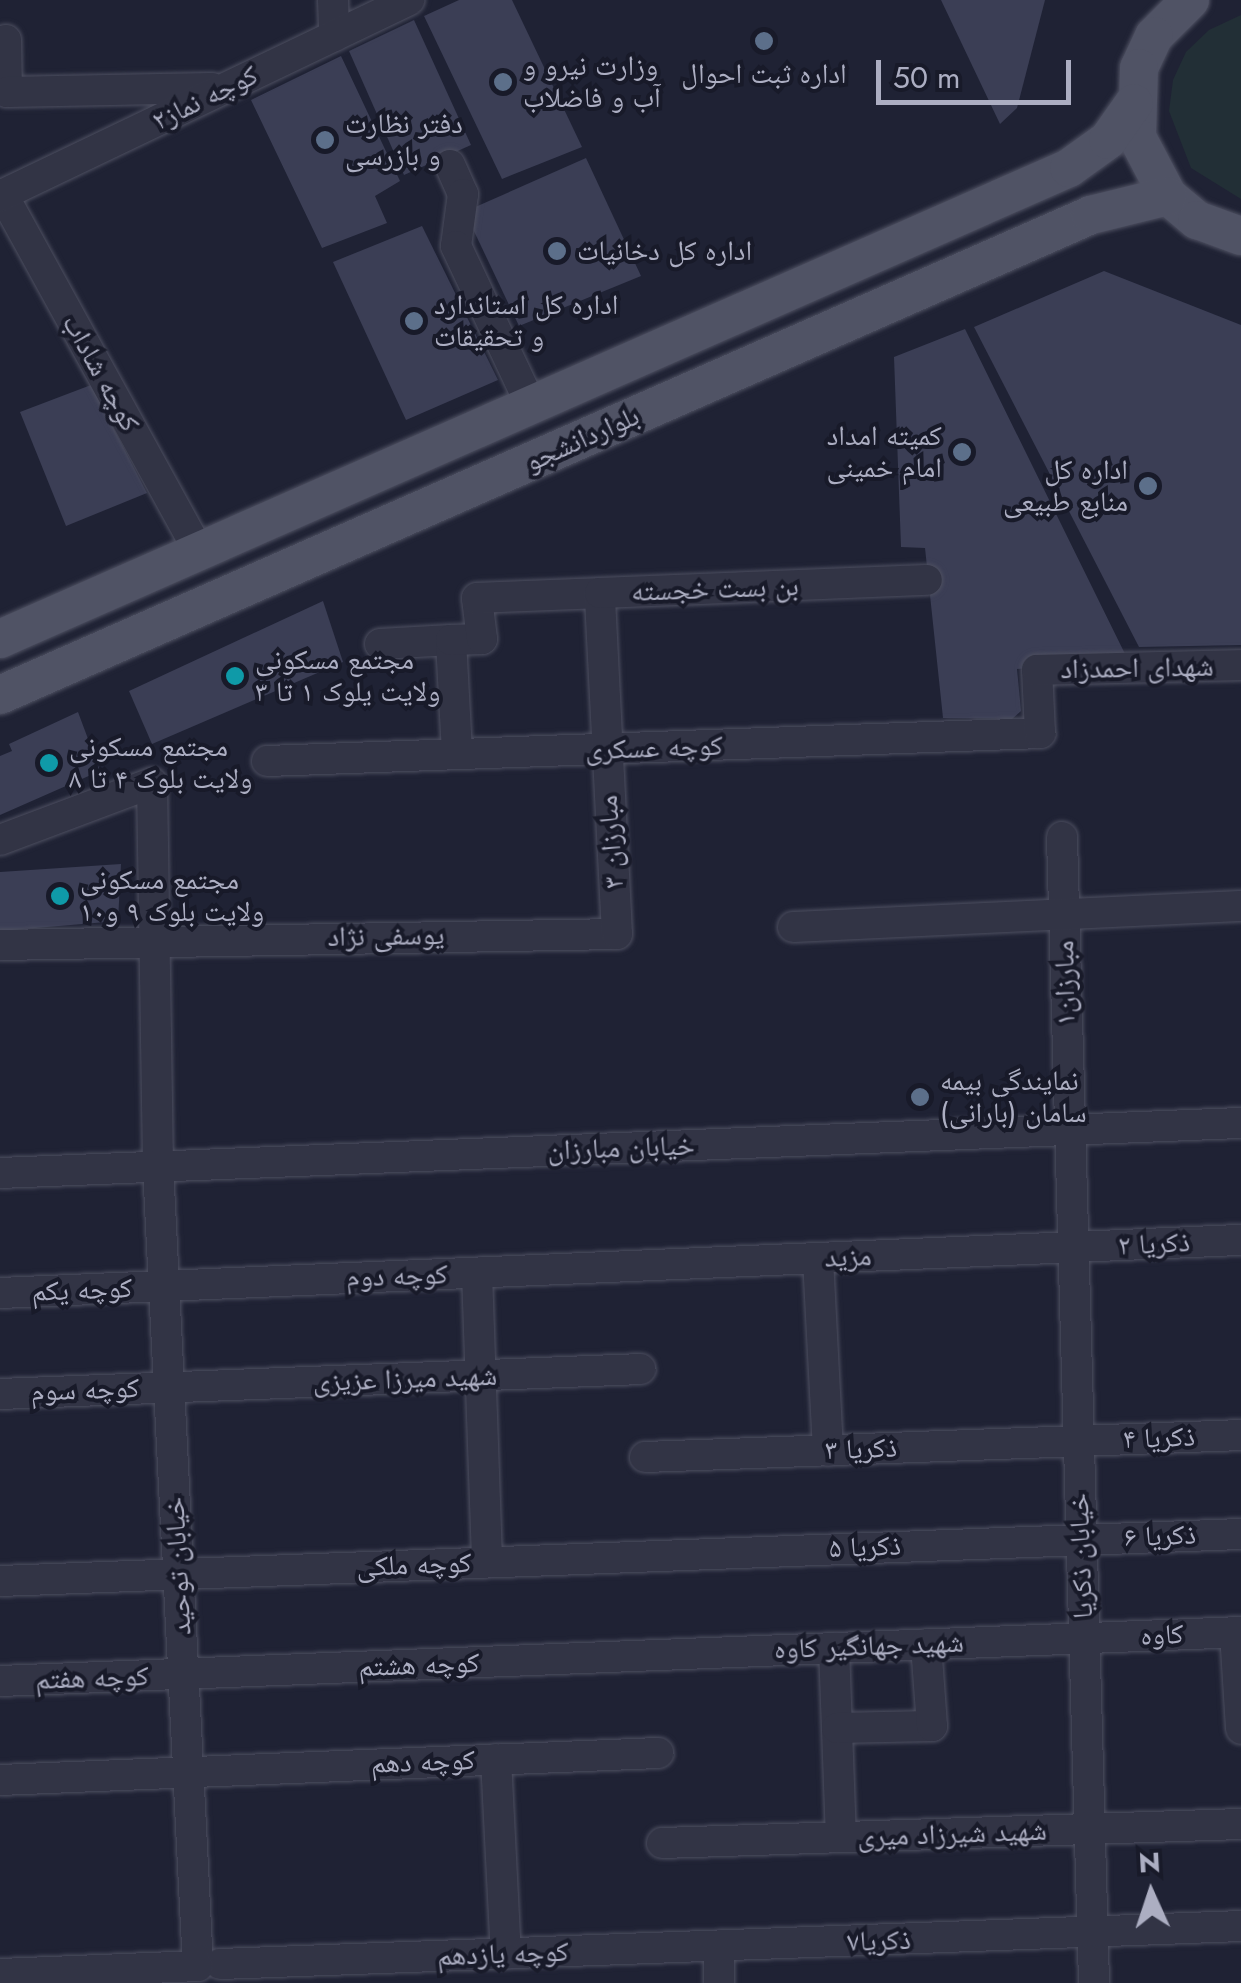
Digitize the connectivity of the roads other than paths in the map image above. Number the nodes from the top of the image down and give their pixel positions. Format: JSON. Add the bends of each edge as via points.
{"nodes":[{"id":1,"x":334,"y":0,"type":"edge"},
{"id":2,"x":410,"y":0,"type":"edge"},
{"id":3,"x":1181,"y":3,"type":"edge"},
{"id":4,"x":334,"y":36,"type":"junction"},
{"id":5,"x":6,"y":40,"type":"dead end"},
{"id":6,"x":226,"y":88,"type":"junction"},
{"id":7,"x":1134,"y":103,"type":"junction"},
{"id":8,"x":450,"y":165,"type":"dead end"},
{"id":9,"x":2,"y":195,"type":"edge"},
{"id":10,"x":1168,"y":196,"type":"junction"},
{"id":11,"x":1238,"y":237,"type":"edge"},
{"id":12,"x":530,"y":403,"type":"junction"},
{"id":13,"x":199,"y":551,"type":"junction"},
{"id":14,"x":927,"y":580,"type":"dead end"},
{"id":15,"x":600,"y":594,"type":"junction"},
{"id":16,"x":0,"y":639,"type":"edge"},
{"id":17,"x":450,"y":640,"type":"junction"},
{"id":18,"x":380,"y":644,"type":"dead end"},
{"id":19,"x":1241,"y":666,"type":"edge"},
{"id":20,"x":0,"y":695,"type":"edge"},
{"id":21,"x":1040,"y":733,"type":"joint"},
{"id":22,"x":606,"y":750,"type":"junction"},
{"id":23,"x":457,"y":752,"type":"junction"},
{"id":24,"x":268,"y":761,"type":"dead end"},
{"id":25,"x":1062,"y":837,"type":"dead end"},
{"id":26,"x":0,"y":840,"type":"edge"},
{"id":27,"x":1241,"y":906,"type":"edge"},
{"id":28,"x":1064,"y":916,"type":"junction"},
{"id":29,"x":794,"y":928,"type":"dead end"},
{"id":30,"x":617,"y":934,"type":"joint"},
{"id":31,"x":154,"y":939,"type":"junction"},
{"id":32,"x":0,"y":945,"type":"edge"},
{"id":33,"x":1241,"y":1123,"type":"edge"},
{"id":34,"x":1067,"y":1130,"type":"junction"},
{"id":35,"x":158,"y":1166,"type":"junction"},
{"id":36,"x":0,"y":1173,"type":"edge"},
{"id":37,"x":1241,"y":1240,"type":"edge"},
{"id":38,"x":1069,"y":1248,"type":"junction"},
{"id":39,"x":818,"y":1258,"type":"junction"},
{"id":40,"x":629,"y":1267,"type":"joint"},
{"id":41,"x":477,"y":1273,"type":"junction"},
{"id":42,"x":164,"y":1286,"type":"junction"},
{"id":43,"x":0,"y":1293,"type":"edge"},
{"id":44,"x":641,"y":1368,"type":"dead end"},
{"id":45,"x":481,"y":1378,"type":"junction"},
{"id":46,"x":170,"y":1387,"type":"junction"},
{"id":47,"x":0,"y":1394,"type":"edge"},
{"id":48,"x":1241,"y":1436,"type":"edge"},
{"id":49,"x":1077,"y":1441,"type":"junction"},
{"id":50,"x":828,"y":1451,"type":"junction"},
{"id":51,"x":645,"y":1457,"type":"dead end"},
{"id":52,"x":1241,"y":1534,"type":"edge"},
{"id":53,"x":1080,"y":1538,"type":"junction"},
{"id":54,"x":650,"y":1555,"type":"joint"},
{"id":55,"x":487,"y":1562,"type":"junction"},
{"id":56,"x":179,"y":1575,"type":"junction"},
{"id":57,"x":0,"y":1581,"type":"edge"},
{"id":58,"x":1238,"y":1632,"type":"edge"},
{"id":59,"x":1083,"y":1637,"type":"junction"},
{"id":60,"x":926,"y":1644,"type":"junction"},
{"id":61,"x":834,"y":1648,"type":"junction"},
{"id":62,"x":654,"y":1655,"type":"joint"},
{"id":63,"x":184,"y":1675,"type":"junction"},
{"id":64,"x":0,"y":1681,"type":"edge"},
{"id":65,"x":837,"y":1728,"type":"junction"},
{"id":66,"x":1241,"y":1729,"type":"edge"},
{"id":67,"x":658,"y":1752,"type":"dead end"},
{"id":68,"x":496,"y":1759,"type":"junction"},
{"id":69,"x":188,"y":1772,"type":"junction"},
{"id":70,"x":0,"y":1780,"type":"edge"},
{"id":71,"x":1241,"y":1824,"type":"edge"},
{"id":72,"x":1089,"y":1829,"type":"junction"},
{"id":73,"x":842,"y":1837,"type":"junction"},
{"id":74,"x":662,"y":1843,"type":"dead end"},
{"id":75,"x":1241,"y":1926,"type":"edge"},
{"id":76,"x":1092,"y":1933,"type":"junction"},
{"id":77,"x":719,"y":1946,"type":"junction"},
{"id":78,"x":666,"y":1948,"type":"joint"},
{"id":79,"x":506,"y":1954,"type":"junction"},
{"id":80,"x":218,"y":1971,"type":"edge"},
{"id":81,"x":0,"y":1974,"type":"edge"},
{"id":82,"x":139,"y":1983,"type":"edge"},
{"id":83,"x":719,"y":1983,"type":"edge"},
{"id":84,"x":1094,"y":1983,"type":"edge"}],
"edges":[{"from":1,"to":4,"type":"street"},
{"from":2,"to":4,"type":"street","name":"کوچه نماز۲"},
{"from":3,"to":7,"type":"main road","via":[[1139,68]]},
{"from":4,"to":6,"type":"street","name":"کوچه نماز۲"},
{"from":5,"to":6,"type":"street","via":[[7,92]]},
{"from":6,"to":9,"type":"street","name":"کوچه نماز۲"},
{"from":7,"to":10,"type":"main road","via":[[1137,136]]},
{"from":7,"to":12,"type":"main road","name":"بلواردانشجو","via":[[1108,140],[1070,168]]},
{"from":8,"to":12,"type":"street","via":[[463,194],[456,246]]},
{"from":9,"to":13,"type":"street","name":"کوچه شاداب"},
{"from":10,"to":11,"type":"main road","via":[[1198,220]]},
{"from":10,"to":20,"type":"main road","name":"بلواردانشجو","via":[[1091,215]]},
{"from":12,"to":13,"type":"main road","name":"بلواردانشجو"},
{"from":13,"to":16,"type":"main road","name":"بلواردانشجو"},
{"from":14,"to":15,"type":"street","name":"بن بست خجسته"},
{"from":15,"to":17,"type":"street","via":[[478,598],[482,639]]},
{"from":15,"to":22,"type":"street","name":"بن بست خجسته"},
{"from":17,"to":18,"type":"street"},
{"from":17,"to":23,"type":"street"},
{"from":19,"to":21,"type":"street","name":"شهدای احمدزاد","via":[[1036,670]]},
{"from":21,"to":22,"type":"street","name":"کوچه عسکری"},
{"from":22,"to":23,"type":"street","name":"کوچه عسکری"},
{"from":22,"to":30,"type":"street","name":"مبارزان ۳"},
{"from":23,"to":24,"type":"street","name":"کوچه عسکری"},
{"from":25,"to":28,"type":"street","name":"مبارزان۱"},
{"from":26,"to":31,"type":"street","via":[[152,783]]},
{"from":27,"to":28,"type":"street"},
{"from":28,"to":29,"type":"street"},
{"from":28,"to":34,"type":"street","name":"مبارزان۱"},
{"from":30,"to":31,"type":"street","name":"یوسفی نژاد"},
{"from":31,"to":32,"type":"street","name":"یوسفی نژاد"},
{"from":31,"to":35,"type":"street"},
{"from":33,"to":34,"type":"street","name":"خیابان مبارزان"},
{"from":34,"to":35,"type":"street","name":"خیابان مبارزان"},
{"from":34,"to":38,"type":"street","name":"خیابان ذکریا"},
{"from":35,"to":36,"type":"street","name":"خیابان مبارزان"},
{"from":35,"to":42,"type":"street","name":"خیابان توحید"},
{"from":37,"to":38,"type":"street","name":"ذکریا ۲"},
{"from":38,"to":39,"type":"street","name":"مزید"},
{"from":38,"to":49,"type":"street","name":"خیابان ذکریا"},
{"from":39,"to":40,"type":"street","name":"مزید"},
{"from":39,"to":50,"type":"street"},
{"from":40,"to":41,"type":"street","name":"کوچه دوم"},
{"from":41,"to":42,"type":"street","name":"کوچه دوم"},
{"from":41,"to":45,"type":"street"},
{"from":42,"to":43,"type":"street","name":"کوچه یکم"},
{"from":42,"to":46,"type":"street","name":"خیابان توحید"},
{"from":44,"to":45,"type":"street","name":"شهید میرزا عزیزی"},
{"from":45,"to":46,"type":"street","name":"شهید میرزا عزیزی"},
{"from":45,"to":55,"type":"street"},
{"from":46,"to":47,"type":"street","name":"کوچه سوم"},
{"from":46,"to":56,"type":"street","name":"خیابان توحید"},
{"from":48,"to":49,"type":"street","name":"ذکریا ۴"},
{"from":49,"to":50,"type":"street","name":"ذکریا ۳"},
{"from":49,"to":53,"type":"street","name":"خیابان ذکریا"},
{"from":50,"to":51,"type":"street","name":"ذکریا ۳"},
{"from":52,"to":53,"type":"street","name":"ذکریا ۶"},
{"from":53,"to":54,"type":"street","name":"ذکریا ۵"},
{"from":53,"to":59,"type":"street","name":"خیابان ذکریا"},
{"from":54,"to":55,"type":"street","name":"کوچه ملکی"},
{"from":55,"to":56,"type":"street","name":"کوچه ملکی"},
{"from":56,"to":57,"type":"street","name":"کوچه ملکی"},
{"from":56,"to":63,"type":"street","name":"خیابان توحید"},
{"from":58,"to":59,"type":"street","name":"کاوه"},
{"from":58,"to":66,"type":"street"},
{"from":59,"to":60,"type":"street","name":"شهید جهانگیر کاوه"},
{"from":59,"to":72,"type":"street","name":"خیابان ذکریا"},
{"from":60,"to":61,"type":"street","name":"شهید جهانگیر کاوه"},
{"from":60,"to":65,"type":"street","via":[[932,1726]]},
{"from":61,"to":62,"type":"street","name":"شهید جهانگیر کاوه"},
{"from":61,"to":65,"type":"street"},
{"from":62,"to":63,"type":"street","name":"کوچه هشتم"},
{"from":63,"to":64,"type":"street","name":"کوچه هفتم"},
{"from":63,"to":69,"type":"street","name":"خیابان توحید"},
{"from":65,"to":73,"type":"street"},
{"from":67,"to":68,"type":"street","name":"کوچه دهم"},
{"from":68,"to":69,"type":"street","name":"کوچه دهم"},
{"from":68,"to":79,"type":"street"},
{"from":69,"to":70,"type":"street","name":"کوچه دهم"},
{"from":69,"to":80,"type":"street","name":"خیابان توحید"},
{"from":71,"to":72,"type":"street","name":"شهید شیرزاد میری"},
{"from":72,"to":73,"type":"street","name":"شهید شیرزاد میری"},
{"from":72,"to":76,"type":"street","name":"خیابان ذکریا"},
{"from":73,"to":74,"type":"street","name":"شهید شیرزاد میری"},
{"from":75,"to":76,"type":"street","name":"ذکریا۷"},
{"from":76,"to":77,"type":"street","name":"ذکریا۷"},
{"from":76,"to":84,"type":"street","name":"خیابان ذکریا"},
{"from":77,"to":78,"type":"street","name":"ذکریا۷"},
{"from":77,"to":83,"type":"street"},
{"from":78,"to":79,"type":"street","name":"کوچه یازدهم"},
{"from":79,"to":80,"type":"street","name":"کوچه یازدهم"},
{"from":80,"to":81,"type":"street"},
{"from":80,"to":82,"type":"street"}]}
